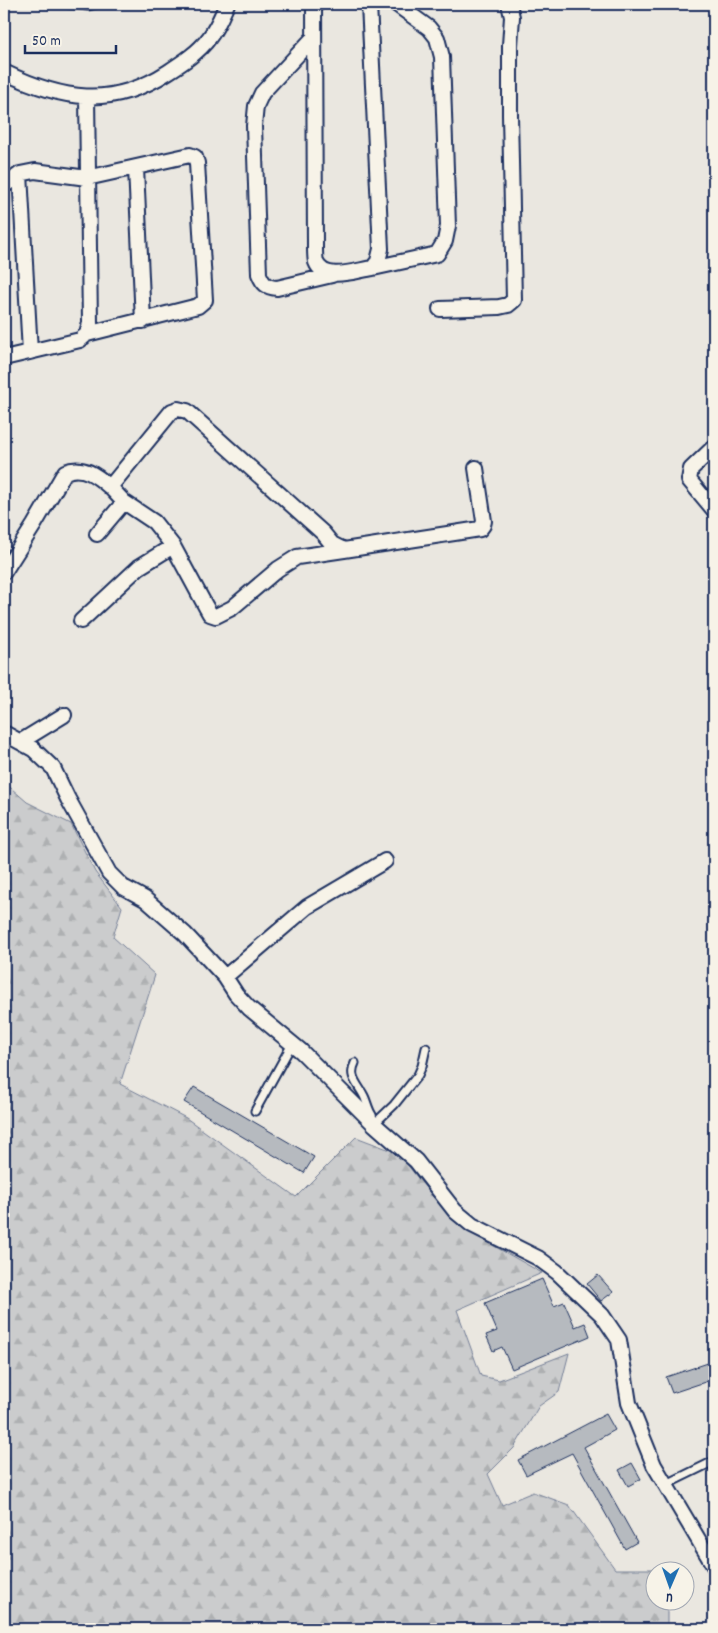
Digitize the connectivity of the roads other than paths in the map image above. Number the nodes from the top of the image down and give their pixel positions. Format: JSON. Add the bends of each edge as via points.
{"nodes":[{"id":1,"x":69,"y":4,"type":"edge"},
{"id":2,"x":96,"y":4,"type":"edge"},
{"id":3,"x":227,"y":4,"type":"edge"},
{"id":4,"x":314,"y":4,"type":"edge"},
{"id":5,"x":369,"y":4,"type":"edge"},
{"id":6,"x":396,"y":4,"type":"edge"},
{"id":7,"x":509,"y":4,"type":"edge"},
{"id":8,"x":314,"y":37,"type":"junction"},
{"id":9,"x":4,"y":72,"type":"edge"},
{"id":10,"x":87,"y":97,"type":"junction"},
{"id":11,"x":136,"y":168,"type":"junction"},
{"id":12,"x":20,"y":174,"type":"junction"},
{"id":13,"x":88,"y":178,"type":"junction"},
{"id":14,"x":4,"y":186,"type":"edge"},
{"id":15,"x":374,"y":268,"type":"junction"},
{"id":16,"x":332,"y":275,"type":"junction"},
{"id":17,"x":440,"y":309,"type":"dead end"},
{"id":18,"x":143,"y":321,"type":"junction"},
{"id":19,"x":87,"y":334,"type":"junction"},
{"id":20,"x":30,"y":352,"type":"junction"},
{"id":21,"x":4,"y":358,"type":"edge"},
{"id":22,"x":714,"y":447,"type":"edge"},
{"id":23,"x":476,"y":468,"type":"dead end"},
{"id":24,"x":110,"y":488,"type":"junction"},
{"id":25,"x":124,"y":502,"type":"junction"},
{"id":26,"x":714,"y":510,"type":"edge"},
{"id":27,"x":97,"y":534,"type":"dead end"},
{"id":28,"x":173,"y":546,"type":"junction"},
{"id":29,"x":344,"y":550,"type":"junction"},
{"id":30,"x":4,"y":572,"type":"edge"},
{"id":31,"x":81,"y":621,"type":"dead end"},
{"id":32,"x":64,"y":715,"type":"dead end"},
{"id":33,"x":4,"y":733,"type":"edge"},
{"id":34,"x":20,"y":742,"type":"junction"},
{"id":35,"x":385,"y":861,"type":"dead end"},
{"id":36,"x":225,"y":977,"type":"junction"},
{"id":37,"x":292,"y":1044,"type":"junction"},
{"id":38,"x":426,"y":1048,"type":"dead end"},
{"id":39,"x":355,"y":1063,"type":"dead end"},
{"id":40,"x":255,"y":1111,"type":"dead end"},
{"id":41,"x":375,"y":1122,"type":"junction"},
{"id":42,"x":714,"y":1460,"type":"edge"},
{"id":43,"x":665,"y":1485,"type":"junction"},
{"id":44,"x":714,"y":1566,"type":"edge"}],
"edges":[{"from":1,"to":2,"type":"lane"},
{"from":3,"to":10,"type":"street","via":[[209,38],[183,62],[154,81],[117,95]]},
{"from":4,"to":8,"type":"street"},
{"from":5,"to":15,"type":"street","via":[[381,249]]},
{"from":6,"to":15,"type":"street","via":[[429,28],[437,38],[442,57],[448,226],[437,254]]},
{"from":7,"to":17,"type":"street","via":[[512,17],[510,115],[514,300],[499,307]]},
{"from":8,"to":16,"type":"street","via":[[316,262],[323,271]]},
{"from":8,"to":16,"type":"street","via":[[262,93],[256,106],[259,274],[268,287],[277,288]]},
{"from":9,"to":10,"type":"street","via":[[50,92]]},
{"from":10,"to":13,"type":"street"},
{"from":11,"to":13,"type":"street"},
{"from":11,"to":18,"type":"street"},
{"from":11,"to":18,"type":"street","via":[[190,155],[195,157],[206,300],[198,306]]},
{"from":12,"to":13,"type":"street","via":[[35,171]]},
{"from":12,"to":14,"type":"street"},
{"from":12,"to":20,"type":"street"},
{"from":13,"to":19,"type":"street","via":[[90,323]]},
{"from":15,"to":16,"type":"street"},
{"from":18,"to":19,"type":"street"},
{"from":19,"to":20,"type":"street","via":[[80,340]]},
{"from":20,"to":21,"type":"street"},
{"from":22,"to":26,"type":"street","via":[[689,474],[689,480]]},
{"from":23,"to":29,"type":"street","via":[[484,521],[480,529]]},
{"from":24,"to":25,"type":"street"},
{"from":24,"to":29,"type":"street","via":[[172,411],[187,411],[323,532],[332,544]]},
{"from":24,"to":30,"type":"street","via":[[82,468],[65,472]]},
{"from":25,"to":27,"type":"street"},
{"from":25,"to":28,"type":"street","via":[[154,522]]},
{"from":28,"to":29,"type":"street","via":[[210,614],[216,616],[232,608],[297,557]]},
{"from":28,"to":31,"type":"street","via":[[139,567]]},
{"from":32,"to":34,"type":"street"},
{"from":33,"to":34,"type":"street"},
{"from":34,"to":36,"type":"street","via":[[33,749],[53,768],[110,872],[123,887],[145,899],[185,934]]},
{"from":35,"to":36,"type":"street","via":[[307,907]]},
{"from":36,"to":37,"type":"street","via":[[249,1008]]},
{"from":37,"to":40,"type":"lane"},
{"from":37,"to":41,"type":"street"},
{"from":38,"to":41,"type":"lane","via":[[418,1075],[394,1105]]},
{"from":39,"to":41,"type":"lane","via":[[352,1076]]},
{"from":41,"to":43,"type":"street","via":[[416,1161],[456,1211],[472,1225],[538,1258],[602,1315],[619,1340],[629,1403]]},
{"from":42,"to":43,"type":"lane"},
{"from":43,"to":44,"type":"street"}]}
